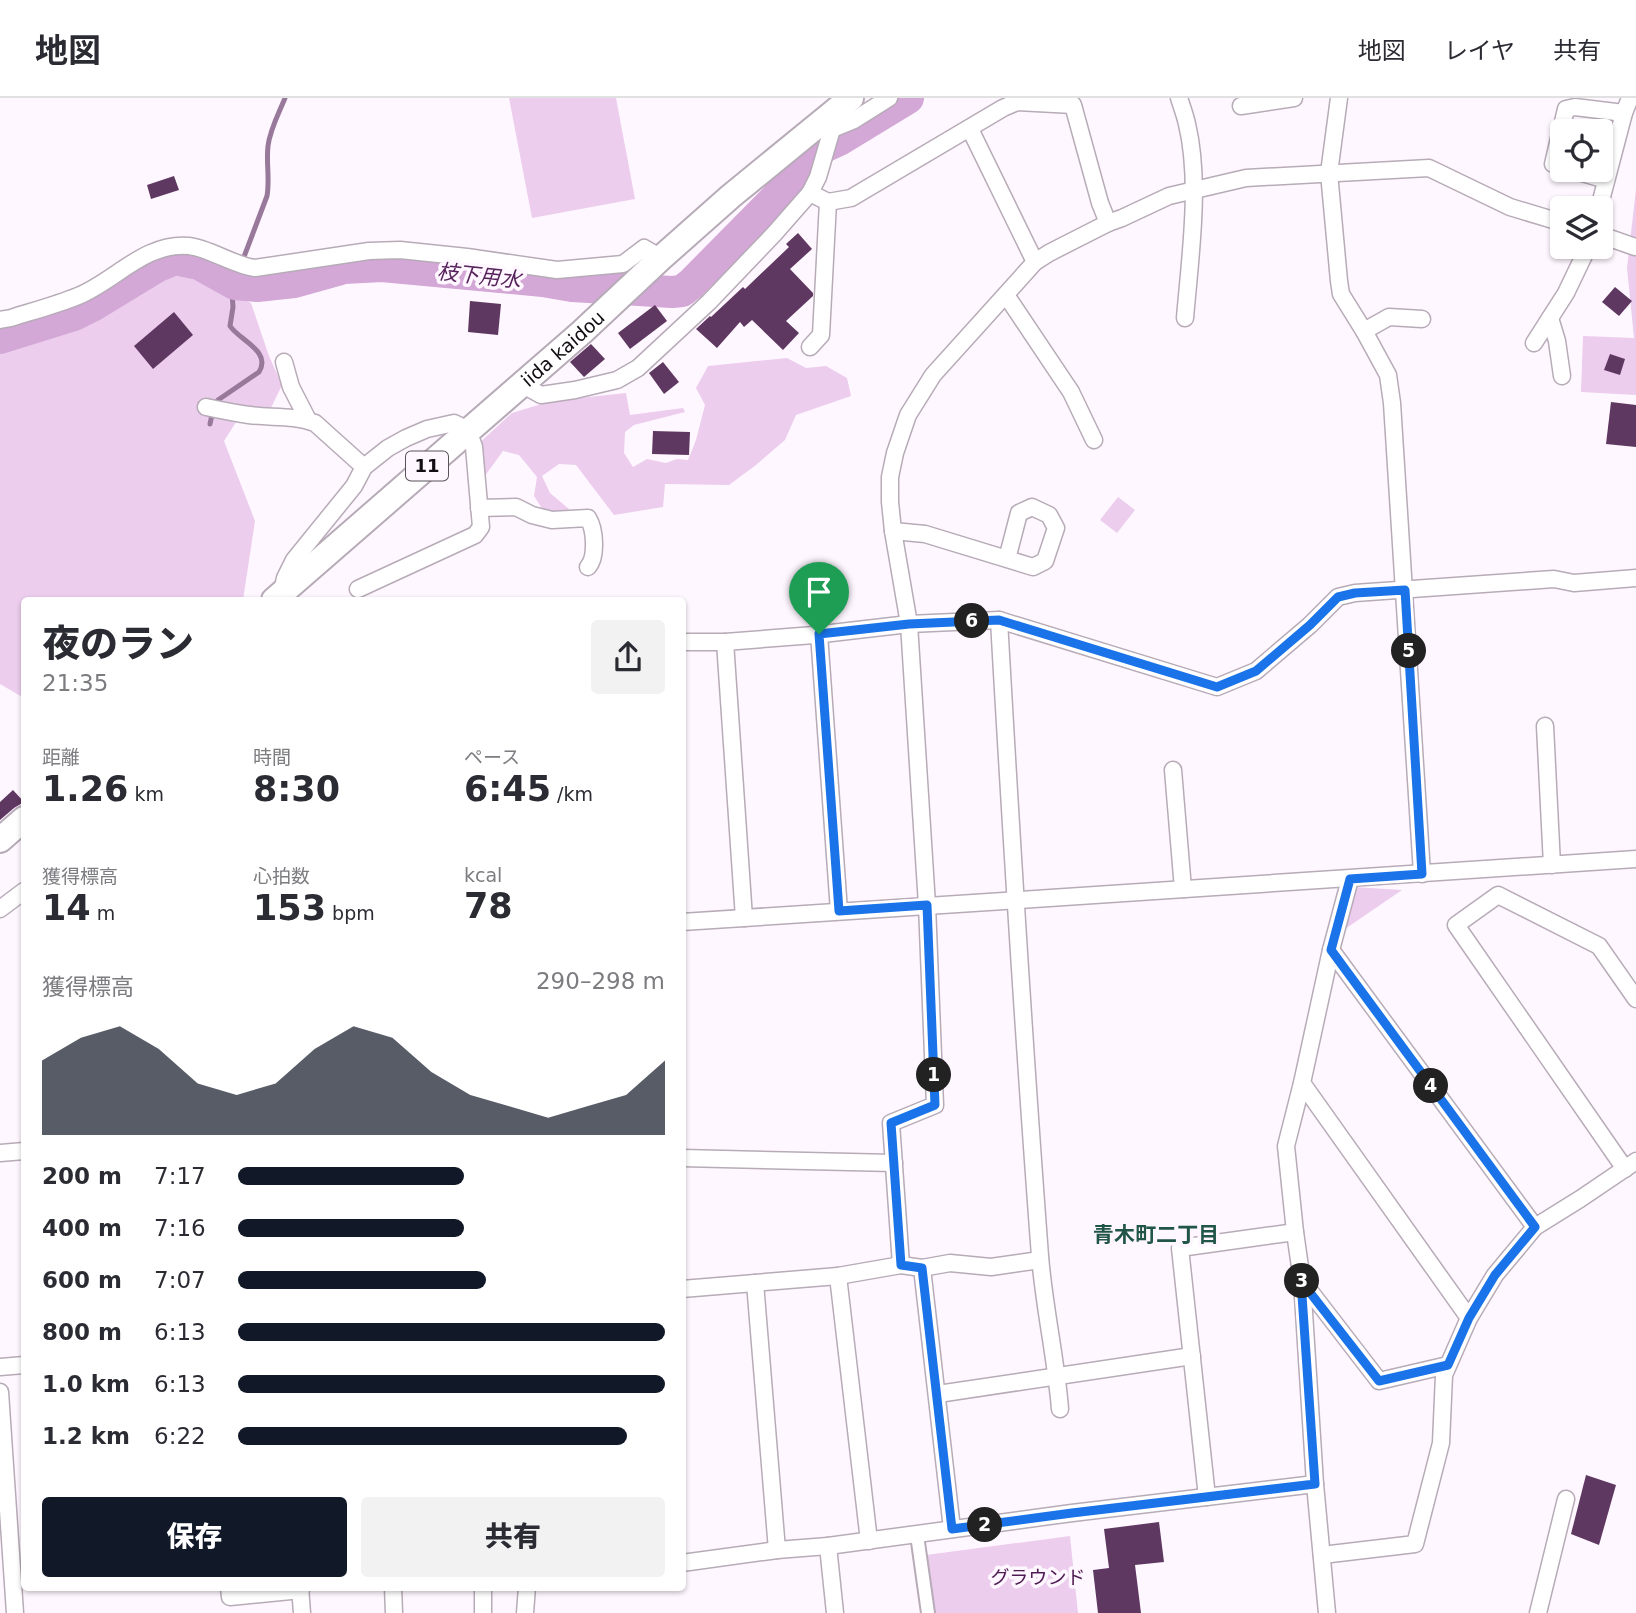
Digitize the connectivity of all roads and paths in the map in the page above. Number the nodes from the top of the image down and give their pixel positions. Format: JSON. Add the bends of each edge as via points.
{"nodes":[{"id":1,"x":851,"y":98,"type":"edge"},
{"id":2,"x":889,"y":98,"type":"edge"},
{"id":3,"x":1180,"y":98,"type":"edge"},
{"id":4,"x":1294,"y":98,"type":"edge"},
{"id":5,"x":1339,"y":98,"type":"edge"},
{"id":6,"x":1627,"y":105,"type":"edge"},
{"id":7,"x":1241,"y":106,"type":"dead end"},
{"id":8,"x":1564,"y":119,"type":"edge"},
{"id":9,"x":829,"y":128,"type":"junction"},
{"id":10,"x":970,"y":129,"type":"junction"},
{"id":11,"x":1613,"y":155,"type":"edge"},
{"id":12,"x":1329,"y":173,"type":"junction"},
{"id":13,"x":1193,"y":190,"type":"junction"},
{"id":14,"x":810,"y":193,"type":"junction"},
{"id":15,"x":828,"y":202,"type":"junction"},
{"id":16,"x":1550,"y":219,"type":"edge"},
{"id":17,"x":1108,"y":223,"type":"junction"},
{"id":18,"x":1613,"y":239,"type":"edge"},
{"id":19,"x":1635,"y":247,"type":"edge"},
{"id":20,"x":1582,"y":259,"type":"edge"},
{"id":21,"x":657,"y":262,"type":"junction"},
{"id":22,"x":1035,"y":262,"type":"junction"},
{"id":23,"x":1006,"y":295,"type":"junction"},
{"id":24,"x":1185,"y":318,"type":"dead end"},
{"id":25,"x":1550,"y":318,"type":"junction"},
{"id":26,"x":1423,"y":319,"type":"dead end"},
{"id":27,"x":0,"y":320,"type":"edge"},
{"id":28,"x":1364,"y":331,"type":"junction"},
{"id":29,"x":1534,"y":343,"type":"dead end"},
{"id":30,"x":810,"y":347,"type":"dead end"},
{"id":31,"x":284,"y":362,"type":"dead end"},
{"id":32,"x":1562,"y":376,"type":"dead end"},
{"id":33,"x":521,"y":384,"type":"junction"},
{"id":34,"x":212,"y":408,"type":"dead end"},
{"id":35,"x":308,"y":420,"type":"junction"},
{"id":36,"x":468,"y":430,"type":"junction"},
{"id":37,"x":1094,"y":440,"type":"dead end"},
{"id":38,"x":364,"y":467,"type":"junction"},
{"id":39,"x":479,"y":509,"type":"junction"},
{"id":40,"x":893,"y":531,"type":"junction"},
{"id":41,"x":1007,"y":559,"type":"dead end"},
{"id":42,"x":588,"y":567,"type":"dead end"},
{"id":43,"x":1636,"y":578,"type":"edge"},
{"id":44,"x":358,"y":589,"type":"dead end"},
{"id":45,"x":1405,"y":590,"type":"junction"},
{"id":46,"x":278,"y":597,"type":"edge"},
{"id":47,"x":999,"y":620,"type":"junction"},
{"id":48,"x":909,"y":624,"type":"junction"},
{"id":49,"x":819,"y":634,"type":"junction"},
{"id":50,"x":686,"y":642,"type":"edge"},
{"id":51,"x":725,"y":642,"type":"junction"},
{"id":52,"x":1545,"y":726,"type":"dead end"},
{"id":53,"x":1173,"y":770,"type":"dead end"},
{"id":54,"x":21,"y":822,"type":"edge"},
{"id":55,"x":0,"y":840,"type":"edge"},
{"id":56,"x":1636,"y":859,"type":"edge"},
{"id":57,"x":1552,"y":865,"type":"junction"},
{"id":58,"x":1501,"y":869,"type":"junction"},
{"id":59,"x":1422,"y":874,"type":"junction"},
{"id":60,"x":1350,"y":879,"type":"junction"},
{"id":61,"x":1183,"y":889,"type":"junction"},
{"id":62,"x":21,"y":893,"type":"edge"},
{"id":63,"x":1498,"y":895,"type":"junction"},
{"id":64,"x":1016,"y":899,"type":"junction"},
{"id":65,"x":927,"y":905,"type":"junction"},
{"id":66,"x":0,"y":909,"type":"edge"},
{"id":67,"x":839,"y":911,"type":"junction"},
{"id":68,"x":744,"y":918,"type":"junction"},
{"id":69,"x":686,"y":922,"type":"edge"},
{"id":70,"x":1331,"y":950,"type":"junction"},
{"id":71,"x":1636,"y":999,"type":"edge"},
{"id":72,"x":1302,"y":1083,"type":"junction"},
{"id":73,"x":21,"y":1151,"type":"edge"},
{"id":74,"x":0,"y":1153,"type":"edge"},
{"id":75,"x":686,"y":1158,"type":"edge"},
{"id":76,"x":894,"y":1163,"type":"junction"},
{"id":77,"x":1630,"y":1165,"type":"edge"},
{"id":78,"x":1535,"y":1227,"type":"junction"},
{"id":79,"x":1295,"y":1232,"type":"junction"},
{"id":80,"x":1040,"y":1260,"type":"junction"},
{"id":81,"x":901,"y":1265,"type":"junction"},
{"id":82,"x":922,"y":1268,"type":"junction"},
{"id":83,"x":838,"y":1276,"type":"junction"},
{"id":84,"x":1301,"y":1281,"type":"junction"},
{"id":85,"x":755,"y":1283,"type":"junction"},
{"id":86,"x":686,"y":1289,"type":"edge"},
{"id":87,"x":1469,"y":1318,"type":"junction"},
{"id":88,"x":1192,"y":1356,"type":"junction"},
{"id":89,"x":21,"y":1365,"type":"edge"},
{"id":90,"x":1448,"y":1365,"type":"junction"},
{"id":91,"x":0,"y":1367,"type":"edge"},
{"id":92,"x":1058,"y":1375,"type":"junction"},
{"id":93,"x":0,"y":1392,"type":"edge"},
{"id":94,"x":938,"y":1394,"type":"junction"},
{"id":95,"x":1060,"y":1409,"type":"dead end"},
{"id":96,"x":1315,"y":1484,"type":"junction"},
{"id":97,"x":1207,"y":1497,"type":"junction"},
{"id":98,"x":1566,"y":1499,"type":"dead end"},
{"id":99,"x":4,"y":1518,"type":"edge"},
{"id":100,"x":952,"y":1529,"type":"junction"},
{"id":101,"x":917,"y":1535,"type":"junction"},
{"id":102,"x":869,"y":1541,"type":"junction"},
{"id":103,"x":828,"y":1546,"type":"junction"},
{"id":104,"x":777,"y":1550,"type":"junction"},
{"id":105,"x":1322,"y":1555,"type":"junction"},
{"id":106,"x":686,"y":1562,"type":"edge"},
{"id":107,"x":229,"y":1591,"type":"edge"},
{"id":108,"x":282,"y":1591,"type":"edge"},
{"id":109,"x":300,"y":1591,"type":"edge"},
{"id":110,"x":393,"y":1591,"type":"edge"},
{"id":111,"x":483,"y":1591,"type":"edge"},
{"id":112,"x":527,"y":1591,"type":"edge"},
{"id":113,"x":15,"y":1613,"type":"edge"},
{"id":114,"x":302,"y":1613,"type":"edge"},
{"id":115,"x":394,"y":1613,"type":"edge"},
{"id":116,"x":483,"y":1613,"type":"edge"},
{"id":117,"x":525,"y":1613,"type":"edge"},
{"id":118,"x":835,"y":1613,"type":"edge"},
{"id":119,"x":928,"y":1613,"type":"edge"},
{"id":120,"x":1327,"y":1613,"type":"edge"},
{"id":121,"x":1538,"y":1613,"type":"edge"}],
"edges":[{"from":1,"to":9,"type":"main road","name":"iida kaidou","number":"11"},
{"from":2,"to":9,"type":"street","via":[[854,120]]},
{"from":3,"to":13,"type":"street","via":[[1188,125]]},
{"from":4,"to":7,"type":"street"},
{"from":5,"to":12,"type":"street"},
{"from":6,"to":8,"type":"street","via":[[1575,107],[1566,109]]},
{"from":6,"to":11,"type":"street"},
{"from":9,"to":14,"type":"street"},
{"from":9,"to":21,"type":"main road","name":"iida kaidou","number":"11","via":[[731,196]]},
{"from":10,"to":15,"type":"street","via":[[865,191]]},
{"from":10,"to":17,"type":"street","via":[[1017,102],[1073,105]]},
{"from":10,"to":22,"type":"street"},
{"from":12,"to":13,"type":"street","via":[[1246,178]]},
{"from":12,"to":16,"type":"street","via":[[1429,168],[1510,207]]},
{"from":12,"to":28,"type":"street","via":[[1341,294]]},
{"from":13,"to":17,"type":"street"},
{"from":13,"to":24,"type":"street"},
{"from":14,"to":15,"type":"street"},
{"from":14,"to":33,"type":"street","via":[[709,302],[638,368],[617,380],[552,394],[541,395]]},
{"from":15,"to":30,"type":"street","via":[[821,335]]},
{"from":17,"to":22,"type":"street"},
{"from":18,"to":19,"type":"street"},
{"from":20,"to":25,"type":"street"},
{"from":21,"to":27,"type":"street","via":[[644,248],[623,264],[557,270],[400,250],[280,265],[241,264],[190,246],[163,247],[80,295]]},
{"from":21,"to":33,"type":"main road","name":"iida kaidou","number":"11"},
{"from":22,"to":23,"type":"street"},
{"from":23,"to":37,"type":"street","via":[[1071,392]]},
{"from":23,"to":40,"type":"street","via":[[933,375],[908,415],[890,477]]},
{"from":25,"to":29,"type":"street"},
{"from":25,"to":32,"type":"street"},
{"from":26,"to":28,"type":"street","via":[[1389,317]]},
{"from":28,"to":45,"type":"street","via":[[1388,375]]},
{"from":31,"to":35,"type":"street"},
{"from":33,"to":36,"type":"main road","name":"iida kaidou","number":"11"},
{"from":34,"to":35,"type":"street"},
{"from":35,"to":38,"type":"street"},
{"from":36,"to":38,"type":"street","via":[[454,424],[427,429],[388,448]]},
{"from":36,"to":39,"type":"street","via":[[474,447]]},
{"from":36,"to":46,"type":"main road","name":"iida kaidou","number":"11"},
{"from":38,"to":46,"type":"street","via":[[294,560]]},
{"from":39,"to":42,"type":"street","via":[[516,507],[552,520],[588,518],[593,524],[593,555]]},
{"from":39,"to":44,"type":"street","via":[[481,527],[475,535]]},
{"from":40,"to":41,"type":"street","via":[[925,534]]},
{"from":40,"to":48,"type":"street"},
{"from":43,"to":45,"type":"street"},
{"from":45,"to":47,"type":"street","via":[[1338,597],[1256,671],[1217,687]]},
{"from":45,"to":59,"type":"street"},
{"from":47,"to":48,"type":"street"},
{"from":47,"to":64,"type":"street"},
{"from":48,"to":49,"type":"street"},
{"from":48,"to":65,"type":"street"},
{"from":49,"to":51,"type":"street"},
{"from":49,"to":67,"type":"street"},
{"from":50,"to":51,"type":"street"},
{"from":51,"to":68,"type":"street"},
{"from":52,"to":57,"type":"street"},
{"from":53,"to":61,"type":"street"},
{"from":54,"to":55,"type":"main road"},
{"from":56,"to":57,"type":"street"},
{"from":57,"to":58,"type":"street"},
{"from":58,"to":59,"type":"street"},
{"from":58,"to":63,"type":"street"},
{"from":59,"to":60,"type":"street"},
{"from":60,"to":61,"type":"street"},
{"from":60,"to":70,"type":"street"},
{"from":61,"to":64,"type":"street"},
{"from":62,"to":66,"type":"street"},
{"from":63,"to":71,"type":"street","via":[[1599,946]]},
{"from":63,"to":77,"type":"street","via":[[1456,926]]},
{"from":64,"to":65,"type":"street"},
{"from":64,"to":80,"type":"street"},
{"from":65,"to":67,"type":"street"},
{"from":65,"to":76,"type":"street","via":[[935,1105],[891,1123]]},
{"from":67,"to":68,"type":"street"},
{"from":68,"to":69,"type":"street"},
{"from":70,"to":72,"type":"street"},
{"from":70,"to":78,"type":"street"},
{"from":72,"to":79,"type":"street","via":[[1286,1146]]},
{"from":72,"to":87,"type":"street"},
{"from":73,"to":74,"type":"street"},
{"from":75,"to":76,"type":"street"},
{"from":76,"to":81,"type":"street"},
{"from":77,"to":78,"type":"street"},
{"from":78,"to":87,"type":"street","via":[[1495,1275]]},
{"from":79,"to":84,"type":"street"},
{"from":79,"to":88,"type":"street","via":[[1180,1248]]},
{"from":80,"to":82,"type":"street","via":[[991,1267],[950,1263]]},
{"from":80,"to":92,"type":"street"},
{"from":81,"to":82,"type":"street"},
{"from":81,"to":83,"type":"street"},
{"from":82,"to":94,"type":"street"},
{"from":83,"to":85,"type":"street"},
{"from":83,"to":102,"type":"street"},
{"from":84,"to":90,"type":"street","via":[[1379,1381]]},
{"from":84,"to":96,"type":"street"},
{"from":85,"to":86,"type":"street"},
{"from":85,"to":104,"type":"street"},
{"from":87,"to":90,"type":"street"},
{"from":88,"to":92,"type":"street"},
{"from":88,"to":97,"type":"street"},
{"from":89,"to":91,"type":"street"},
{"from":90,"to":105,"type":"street","via":[[1441,1443],[1415,1544]]},
{"from":92,"to":94,"type":"street"},
{"from":92,"to":95,"type":"street"},
{"from":93,"to":99,"type":"street"},
{"from":94,"to":100,"type":"street"},
{"from":96,"to":97,"type":"street"},
{"from":96,"to":105,"type":"street"},
{"from":97,"to":100,"type":"street"},
{"from":98,"to":121,"type":"street"},
{"from":99,"to":113,"type":"street"},
{"from":100,"to":101,"type":"street"},
{"from":101,"to":102,"type":"street"},
{"from":101,"to":119,"type":"street"},
{"from":102,"to":103,"type":"street"},
{"from":103,"to":104,"type":"street"},
{"from":103,"to":118,"type":"street"},
{"from":104,"to":106,"type":"street"},
{"from":105,"to":120,"type":"street"},
{"from":107,"to":108,"type":"street","via":[[230,1597]]},
{"from":109,"to":114,"type":"street"},
{"from":110,"to":115,"type":"street"},
{"from":111,"to":116,"type":"street"},
{"from":112,"to":117,"type":"street"}]}
